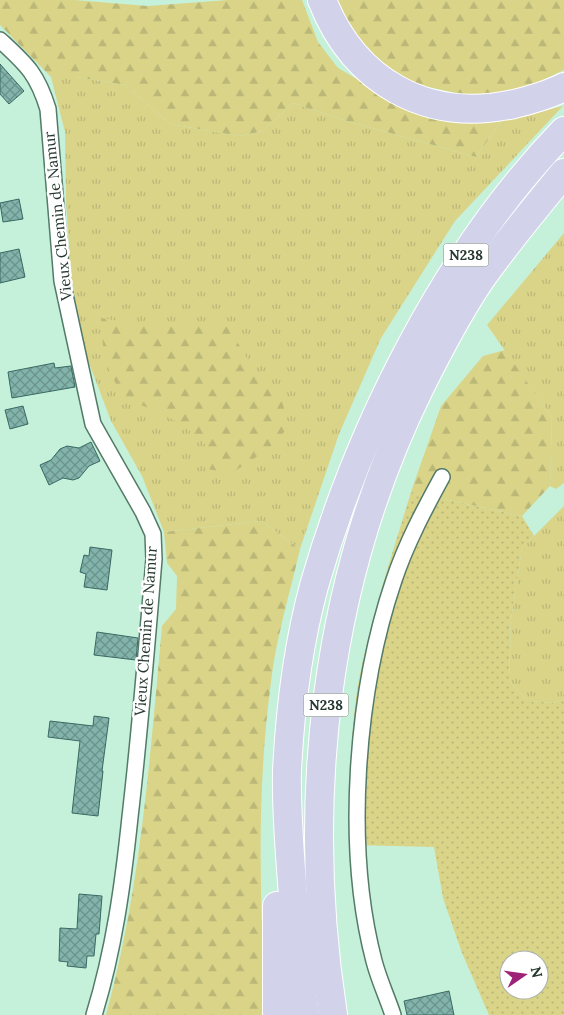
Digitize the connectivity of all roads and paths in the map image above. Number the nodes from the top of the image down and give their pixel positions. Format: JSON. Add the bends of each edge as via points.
{"nodes":[{"id":1,"x":322,"y":0,"type":"edge"},
{"id":2,"x":0,"y":40,"type":"edge"},
{"id":3,"x":564,"y":86,"type":"edge"},
{"id":4,"x":564,"y":131,"type":"edge"},
{"id":5,"x":564,"y":173,"type":"edge"},
{"id":6,"x":400,"y":399,"type":"junction"},
{"id":7,"x":385,"y":430,"type":"junction"},
{"id":8,"x":442,"y":477,"type":"dead end"},
{"id":9,"x":287,"y":821,"type":"junction"},
{"id":10,"x":94,"y":1015,"type":"edge"},
{"id":11,"x":278,"y":1015,"type":"edge"},
{"id":12,"x":305,"y":1015,"type":"edge"},
{"id":13,"x":333,"y":1015,"type":"edge"},
{"id":14,"x":393,"y":1015,"type":"edge"}],
"edges":[{"from":1,"to":3,"type":"highway","via":[[332,24],[349,50],[372,73],[398,91],[428,103],[460,109],[492,109],[524,102]]},
{"from":2,"to":10,"type":"street","name":"Vieux Chemin de Namur","via":[[31,69],[48,109],[62,281],[93,424],[144,512],[153,534],[154,559],[122,885],[108,968]]},
{"from":4,"to":6,"type":"highway","number":"N238","via":[[507,196],[458,266]]},
{"from":5,"to":6,"type":"highway","number":"N238","via":[[479,281],[440,346]]},
{"from":6,"to":7,"type":"highway","number":"N238"},
{"from":7,"to":9,"type":"highway","number":"N238","via":[[347,489],[314,587],[299,662],[288,771]]},
{"from":7,"to":13,"type":"highway","number":"N238","via":[[374,494],[343,602],[322,737],[320,890]]},
{"from":8,"to":14,"type":"street","via":[[394,580],[371,665],[362,731],[358,804],[362,885],[374,962]]},
{"from":9,"to":11,"type":"highway","via":[[277,862]]},
{"from":9,"to":12,"type":"highway","number":"N238"}]}
